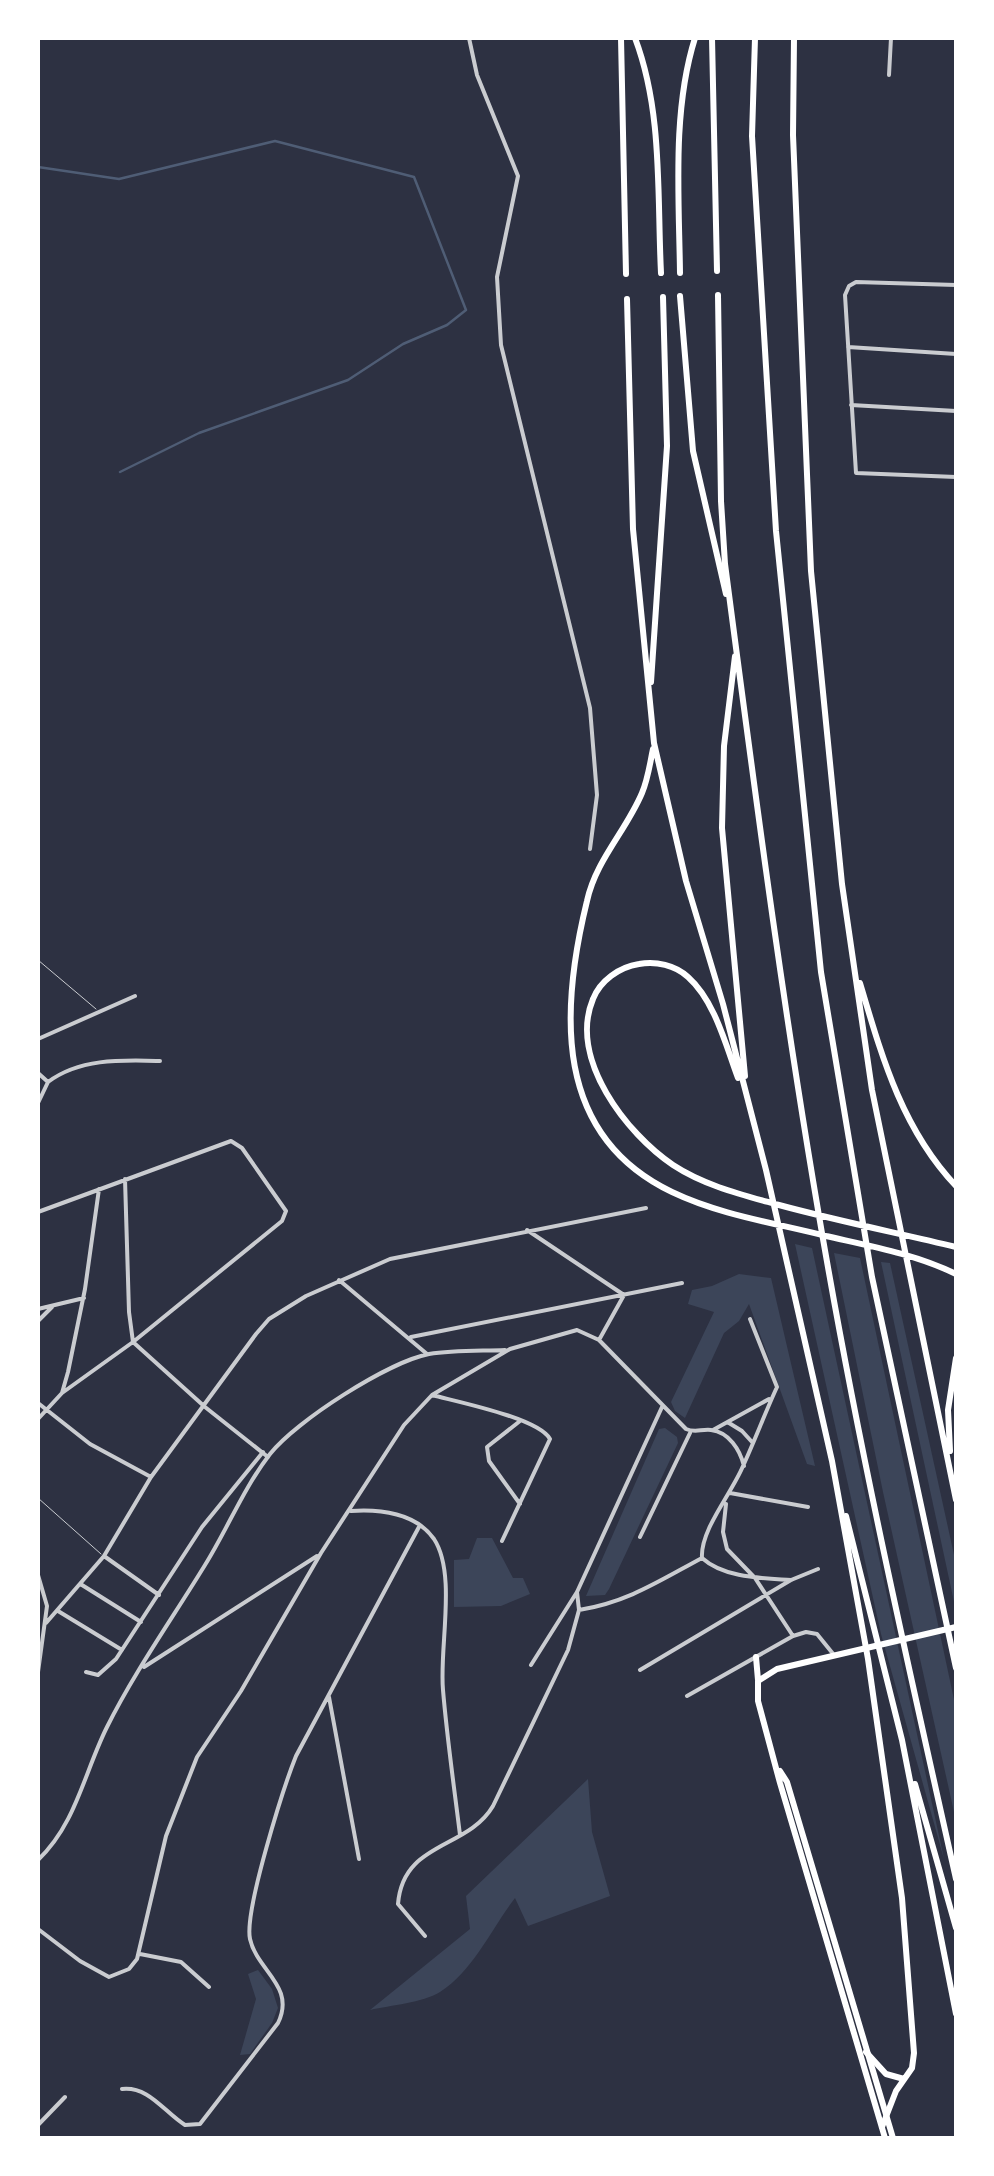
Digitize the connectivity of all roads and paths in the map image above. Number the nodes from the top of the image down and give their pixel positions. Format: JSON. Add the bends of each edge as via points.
{"nodes":[{"id":1,"x":468,"y":38,"type":"edge"},
{"id":2,"x":621,"y":38,"type":"edge"},
{"id":3,"x":635,"y":38,"type":"edge"},
{"id":4,"x":695,"y":38,"type":"edge"},
{"id":5,"x":712,"y":38,"type":"edge"},
{"id":6,"x":755,"y":38,"type":"edge"},
{"id":7,"x":794,"y":38,"type":"edge"},
{"id":8,"x":891,"y":38,"type":"edge"},
{"id":9,"x":889,"y":75,"type":"dead end"},
{"id":10,"x":717,"y":272,"type":"dead end"},
{"id":11,"x":661,"y":273,"type":"dead end"},
{"id":12,"x":680,"y":273,"type":"dead end"},
{"id":13,"x":626,"y":274,"type":"dead end"},
{"id":14,"x":956,"y":285,"type":"edge"},
{"id":15,"x":718,"y":295,"type":"dead end"},
{"id":16,"x":680,"y":296,"type":"dead end"},
{"id":17,"x":663,"y":297,"type":"dead end"},
{"id":18,"x":627,"y":298,"type":"dead end"},
{"id":19,"x":848,"y":348,"type":"junction"},
{"id":20,"x":956,"y":354,"type":"edge"},
{"id":21,"x":852,"y":405,"type":"junction"},
{"id":22,"x":956,"y":410,"type":"edge"},
{"id":23,"x":956,"y":477,"type":"edge"},
{"id":24,"x":735,"y":634,"type":"junction"},
{"id":25,"x":736,"y":646,"type":"junction"},
{"id":26,"x":650,"y":704,"type":"junction"},
{"id":27,"x":654,"y":743,"type":"junction"},
{"id":28,"x":590,"y":849,"type":"dead end"},
{"id":29,"x":852,"y":958,"type":"junction"},
{"id":30,"x":38,"y":960,"type":"edge"},
{"id":31,"x":135,"y":996,"type":"dead end"},
{"id":32,"x":98,"y":1011,"type":"junction"},
{"id":33,"x":38,"y":1038,"type":"edge"},
{"id":34,"x":160,"y":1061,"type":"dead end"},
{"id":35,"x":38,"y":1073,"type":"edge"},
{"id":36,"x":48,"y":1082,"type":"junction"},
{"id":37,"x":748,"y":1102,"type":"junction"},
{"id":38,"x":38,"y":1104,"type":"edge"},
{"id":39,"x":125,"y":1179,"type":"junction"},
{"id":40,"x":956,"y":1186,"type":"edge"},
{"id":41,"x":100,"y":1189,"type":"junction"},
{"id":42,"x":646,"y":1208,"type":"dead end"},
{"id":43,"x":38,"y":1212,"type":"edge"},
{"id":44,"x":527,"y":1230,"type":"junction"},
{"id":45,"x":956,"y":1248,"type":"edge"},
{"id":46,"x":956,"y":1274,"type":"edge"},
{"id":47,"x":339,"y":1280,"type":"junction"},
{"id":48,"x":682,"y":1283,"type":"dead end"},
{"id":49,"x":624,"y":1295,"type":"junction"},
{"id":50,"x":84,"y":1298,"type":"junction"},
{"id":51,"x":52,"y":1306,"type":"junction"},
{"id":52,"x":38,"y":1309,"type":"edge"},
{"id":53,"x":750,"y":1320,"type":"dead end"},
{"id":54,"x":38,"y":1321,"type":"edge"},
{"id":55,"x":412,"y":1337,"type":"junction"},
{"id":56,"x":598,"y":1340,"type":"junction"},
{"id":57,"x":134,"y":1342,"type":"junction"},
{"id":58,"x":510,"y":1350,"type":"junction"},
{"id":59,"x":428,"y":1354,"type":"junction"},
{"id":60,"x":956,"y":1358,"type":"edge"},
{"id":61,"x":62,"y":1393,"type":"junction"},
{"id":62,"x":432,"y":1395,"type":"junction"},
{"id":63,"x":769,"y":1399,"type":"junction"},
{"id":64,"x":38,"y":1403,"type":"edge"},
{"id":65,"x":204,"y":1407,"type":"junction"},
{"id":66,"x":662,"y":1407,"type":"junction"},
{"id":67,"x":45,"y":1409,"type":"junction"},
{"id":68,"x":38,"y":1419,"type":"edge"},
{"id":69,"x":520,"y":1421,"type":"junction"},
{"id":70,"x":728,"y":1423,"type":"junction"},
{"id":71,"x":713,"y":1430,"type":"junction"},
{"id":72,"x":691,"y":1432,"type":"junction"},
{"id":73,"x":752,"y":1442,"type":"junction"},
{"id":74,"x":262,"y":1452,"type":"junction"},
{"id":75,"x":268,"y":1456,"type":"junction"},
{"id":76,"x":832,"y":1461,"type":"junction"},
{"id":77,"x":744,"y":1466,"type":"junction"},
{"id":78,"x":152,"y":1477,"type":"junction"},
{"id":79,"x":730,"y":1493,"type":"junction"},
{"id":80,"x":956,"y":1496,"type":"edge"},
{"id":81,"x":38,"y":1498,"type":"edge"},
{"id":82,"x":726,"y":1502,"type":"junction"},
{"id":83,"x":219,"y":1504,"type":"junction"},
{"id":84,"x":520,"y":1504,"type":"junction"},
{"id":85,"x":808,"y":1507,"type":"dead end"},
{"id":86,"x":351,"y":1510,"type":"junction"},
{"id":87,"x":231,"y":1512,"type":"junction"},
{"id":88,"x":420,"y":1525,"type":"junction"},
{"id":89,"x":640,"y":1536,"type":"dead end"},
{"id":90,"x":502,"y":1541,"type":"dead end"},
{"id":91,"x":321,"y":1553,"type":"junction"},
{"id":92,"x":104,"y":1556,"type":"junction"},
{"id":93,"x":702,"y":1558,"type":"junction"},
{"id":94,"x":818,"y":1569,"type":"dead end"},
{"id":95,"x":38,"y":1575,"type":"edge"},
{"id":96,"x":755,"y":1578,"type":"junction"},
{"id":97,"x":791,"y":1580,"type":"junction"},
{"id":98,"x":82,"y":1584,"type":"junction"},
{"id":99,"x":577,"y":1592,"type":"junction"},
{"id":100,"x":159,"y":1594,"type":"junction"},
{"id":101,"x":767,"y":1595,"type":"junction"},
{"id":102,"x":58,"y":1610,"type":"junction"},
{"id":103,"x":579,"y":1610,"type":"junction"},
{"id":104,"x":141,"y":1622,"type":"junction"},
{"id":105,"x":46,"y":1623,"type":"junction"},
{"id":106,"x":956,"y":1627,"type":"edge"},
{"id":107,"x":792,"y":1636,"type":"junction"},
{"id":108,"x":122,"y":1650,"type":"junction"},
{"id":109,"x":834,"y":1655,"type":"junction"},
{"id":110,"x":756,"y":1657,"type":"junction"},
{"id":111,"x":531,"y":1665,"type":"dead end"},
{"id":112,"x":777,"y":1668,"type":"junction"},
{"id":113,"x":956,"y":1668,"type":"edge"},
{"id":114,"x":140,"y":1670,"type":"junction"},
{"id":115,"x":640,"y":1670,"type":"dead end"},
{"id":116,"x":38,"y":1672,"type":"edge"},
{"id":117,"x":86,"y":1672,"type":"dead end"},
{"id":118,"x":758,"y":1682,"type":"junction"},
{"id":119,"x":687,"y":1696,"type":"dead end"},
{"id":120,"x":329,"y":1697,"type":"junction"},
{"id":121,"x":902,"y":1740,"type":"junction"},
{"id":122,"x":777,"y":1765,"type":"junction"},
{"id":123,"x":460,"y":1834,"type":"junction"},
{"id":124,"x":360,"y":1859,"type":"dead end"},
{"id":125,"x":38,"y":1860,"type":"edge"},
{"id":126,"x":956,"y":1879,"type":"edge"},
{"id":127,"x":956,"y":1928,"type":"edge"},
{"id":128,"x":38,"y":1929,"type":"edge"},
{"id":129,"x":425,"y":1936,"type":"dead end"},
{"id":130,"x":140,"y":1954,"type":"junction"},
{"id":131,"x":210,"y":1988,"type":"dead end"},
{"id":132,"x":956,"y":2014,"type":"edge"},
{"id":133,"x":866,"y":2052,"type":"junction"},
{"id":134,"x":904,"y":2079,"type":"junction"},
{"id":135,"x":122,"y":2089,"type":"dead end"},
{"id":136,"x":65,"y":2097,"type":"dead end"},
{"id":137,"x":886,"y":2115,"type":"junction"},
{"id":138,"x":38,"y":2125,"type":"edge"},
{"id":139,"x":882,"y":2127,"type":"junction"},
{"id":140,"x":885,"y":2138,"type":"edge"},
{"id":141,"x":893,"y":2138,"type":"edge"}],
"edges":[{"from":1,"to":28,"type":"street","via":[[518,176],[497,276],[501,345],[590,708],[597,795]]},
{"from":2,"to":13,"type":"main road"},
{"from":3,"to":11,"type":"main road","via":[[654,109]]},
{"from":4,"to":12,"type":"main road","via":[[682,109]]},
{"from":5,"to":10,"type":"main road"},
{"from":6,"to":113,"type":"main road","via":[[752,136],[776,531],[822,972],[872,1276]]},
{"from":7,"to":29,"type":"main road","via":[[810,552]]},
{"from":8,"to":9,"type":"street"},
{"from":14,"to":19,"type":"street","via":[[849,286]]},
{"from":15,"to":24,"type":"main road","via":[[721,500]]},
{"from":16,"to":24,"type":"main road","via":[[693,451]]},
{"from":17,"to":26,"type":"main road","via":[[667,446]]},
{"from":18,"to":26,"type":"main road","via":[[634,530]]},
{"from":19,"to":20,"type":"street"},
{"from":19,"to":21,"type":"street"},
{"from":21,"to":22,"type":"street"},
{"from":21,"to":23,"type":"street","via":[[856,472]]},
{"from":24,"to":25,"type":"main road"},
{"from":25,"to":37,"type":"main road","via":[[722,828]]},
{"from":25,"to":126,"type":"main road","via":[[829,1276]]},
{"from":26,"to":27,"type":"main road"},
{"from":27,"to":37,"type":"main road"},
{"from":27,"to":46,"type":"main road","via":[[642,792],[595,874],[582,924],[569,1022],[573,1068],[590,1116],[626,1161],[692,1201]]},
{"from":29,"to":40,"type":"main road","via":[[904,1112]]},
{"from":29,"to":80,"type":"main road","via":[[872,1090]]},
{"from":30,"to":32,"type":"lane"},
{"from":31,"to":32,"type":"street"},
{"from":32,"to":33,"type":"street"},
{"from":34,"to":36,"type":"street","via":[[95,1063]]},
{"from":35,"to":36,"type":"street"},
{"from":36,"to":38,"type":"street"},
{"from":37,"to":45,"type":"main road","via":[[708,1003],[686,974],[643,963],[603,982],[586,1023],[598,1077],[628,1126],[660,1155],[748,1196]]},
{"from":37,"to":76,"type":"main road"},
{"from":39,"to":41,"type":"street"},
{"from":39,"to":57,"type":"street"},
{"from":39,"to":57,"type":"street","via":[[231,1140],[286,1215]]},
{"from":41,"to":43,"type":"street"},
{"from":41,"to":50,"type":"street"},
{"from":42,"to":44,"type":"street"},
{"from":44,"to":47,"type":"street","via":[[390,1259]]},
{"from":44,"to":49,"type":"street"},
{"from":47,"to":55,"type":"street"},
{"from":47,"to":65,"type":"street","via":[[269,1320]]},
{"from":48,"to":49,"type":"street"},
{"from":49,"to":55,"type":"street"},
{"from":49,"to":56,"type":"street"},
{"from":50,"to":51,"type":"street"},
{"from":50,"to":61,"type":"street"},
{"from":51,"to":52,"type":"street"},
{"from":51,"to":54,"type":"street"},
{"from":53,"to":63,"type":"street","via":[[776,1382]]},
{"from":55,"to":59,"type":"street"},
{"from":56,"to":58,"type":"street","via":[[577,1330]]},
{"from":56,"to":66,"type":"street"},
{"from":57,"to":61,"type":"street"},
{"from":57,"to":65,"type":"street"},
{"from":58,"to":59,"type":"street"},
{"from":58,"to":62,"type":"street"},
{"from":59,"to":75,"type":"street","via":[[294,1428]]},
{"from":60,"to":80,"type":"main road","via":[[948,1428]]},
{"from":61,"to":67,"type":"street"},
{"from":62,"to":69,"type":"street"},
{"from":62,"to":86,"type":"street","via":[[404,1425]]},
{"from":63,"to":70,"type":"street"},
{"from":63,"to":73,"type":"street"},
{"from":64,"to":67,"type":"street"},
{"from":65,"to":74,"type":"street"},
{"from":65,"to":78,"type":"street"},
{"from":66,"to":72,"type":"street"},
{"from":66,"to":99,"type":"street"},
{"from":67,"to":68,"type":"street"},
{"from":67,"to":78,"type":"street","via":[[90,1444]]},
{"from":69,"to":84,"type":"street","via":[[550,1439]]},
{"from":69,"to":84,"type":"street","via":[[487,1447]]},
{"from":70,"to":71,"type":"street"},
{"from":70,"to":73,"type":"street"},
{"from":71,"to":72,"type":"street"},
{"from":71,"to":77,"type":"street","via":[[735,1444]]},
{"from":72,"to":89,"type":"street"},
{"from":73,"to":77,"type":"street"},
{"from":74,"to":75,"type":"street"},
{"from":74,"to":83,"type":"street"},
{"from":75,"to":87,"type":"street"},
{"from":76,"to":121,"type":"main road"},
{"from":76,"to":134,"type":"main road","via":[[902,1898],[914,2053]]},
{"from":77,"to":79,"type":"street"},
{"from":78,"to":92,"type":"street"},
{"from":79,"to":82,"type":"street"},
{"from":79,"to":85,"type":"street"},
{"from":81,"to":92,"type":"lane"},
{"from":82,"to":93,"type":"street","via":[[704,1539]]},
{"from":82,"to":96,"type":"street","via":[[724,1540]]},
{"from":83,"to":87,"type":"street"},
{"from":83,"to":100,"type":"street"},
{"from":84,"to":90,"type":"street"},
{"from":86,"to":88,"type":"street","via":[[379,1509]]},
{"from":86,"to":91,"type":"street"},
{"from":87,"to":114,"type":"street"},
{"from":88,"to":120,"type":"street"},
{"from":88,"to":123,"type":"street","via":[[442,1562],[443,1690]]},
{"from":91,"to":114,"type":"street"},
{"from":91,"to":130,"type":"street","via":[[188,1776],[154,1881]]},
{"from":92,"to":98,"type":"street"},
{"from":92,"to":100,"type":"street"},
{"from":93,"to":96,"type":"street","via":[[714,1568]]},
{"from":93,"to":103,"type":"street","via":[[631,1597]]},
{"from":94,"to":97,"type":"street"},
{"from":95,"to":105,"type":"street"},
{"from":96,"to":97,"type":"street"},
{"from":96,"to":101,"type":"street"},
{"from":97,"to":101,"type":"street"},
{"from":98,"to":102,"type":"street"},
{"from":98,"to":104,"type":"street"},
{"from":99,"to":103,"type":"street"},
{"from":99,"to":111,"type":"street"},
{"from":100,"to":104,"type":"street"},
{"from":101,"to":107,"type":"street"},
{"from":101,"to":115,"type":"street"},
{"from":102,"to":105,"type":"street"},
{"from":102,"to":108,"type":"street"},
{"from":103,"to":123,"type":"street","via":[[568,1650],[493,1806]]},
{"from":104,"to":108,"type":"street"},
{"from":105,"to":116,"type":"street"},
{"from":106,"to":109,"type":"main road"},
{"from":107,"to":109,"type":"street","via":[[817,1634]]},
{"from":107,"to":110,"type":"street"},
{"from":108,"to":117,"type":"street","via":[[103,1672]]},
{"from":109,"to":112,"type":"main road"},
{"from":110,"to":112,"type":"main road"},
{"from":110,"to":118,"type":"main road"},
{"from":110,"to":119,"type":"street"},
{"from":112,"to":118,"type":"main road"},
{"from":114,"to":125,"type":"street","via":[[96,1748],[67,1825]]},
{"from":118,"to":122,"type":"main road"},
{"from":120,"to":124,"type":"street"},
{"from":120,"to":135,"type":"street","via":[[288,1777],[250,1925],[253,1946],[281,1991],[278,2022],[200,2124],[185,2126],[144,2092]]},
{"from":121,"to":127,"type":"main road"},
{"from":121,"to":132,"type":"main road"},
{"from":122,"to":133,"type":"main road"},
{"from":122,"to":139,"type":"main road"},
{"from":123,"to":129,"type":"street","via":[[421,1858],[401,1886],[402,1914]]},
{"from":128,"to":130,"type":"street","via":[[109,1976],[129,1968]]},
{"from":130,"to":131,"type":"street","via":[[182,1962]]},
{"from":133,"to":134,"type":"main road","via":[[886,2074]]},
{"from":133,"to":137,"type":"main road"},
{"from":134,"to":137,"type":"main road"},
{"from":136,"to":138,"type":"street"},
{"from":137,"to":139,"type":"main road"},
{"from":137,"to":141,"type":"main road"},
{"from":139,"to":140,"type":"main road"}]}
